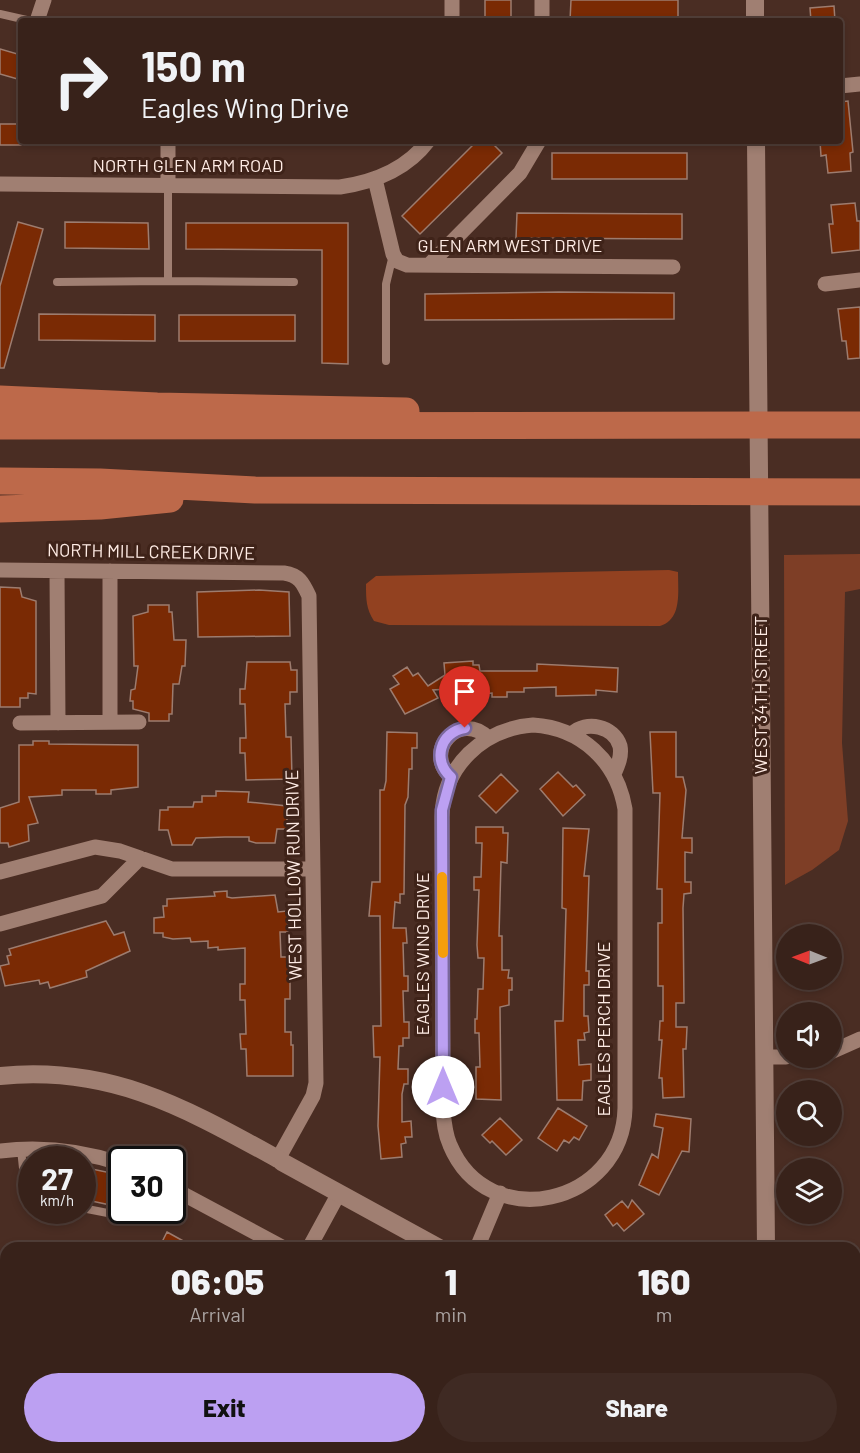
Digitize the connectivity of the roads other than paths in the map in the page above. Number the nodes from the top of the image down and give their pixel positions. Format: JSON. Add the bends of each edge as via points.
{"nodes":[{"id":1,"x":44,"y":0,"type":"edge"},
{"id":2,"x":452,"y":0,"type":"edge"},
{"id":3,"x":542,"y":0,"type":"edge"},
{"id":4,"x":755,"y":0,"type":"edge"},
{"id":5,"x":0,"y":14,"type":"edge"},
{"id":6,"x":18,"y":18,"type":"edge"},
{"id":7,"x":38,"y":18,"type":"edge"},
{"id":8,"x":452,"y":18,"type":"edge"},
{"id":9,"x":542,"y":18,"type":"edge"},
{"id":10,"x":755,"y":18,"type":"edge"},
{"id":11,"x":860,"y":84,"type":"edge"},
{"id":12,"x":843,"y":86,"type":"edge"},
{"id":13,"x":168,"y":144,"type":"edge"},
{"id":14,"x":425,"y":144,"type":"edge"},
{"id":15,"x":537,"y":144,"type":"edge"},
{"id":16,"x":756,"y":144,"type":"edge"},
{"id":17,"x":375,"y":179,"type":"junction"},
{"id":18,"x":0,"y":184,"type":"edge"},
{"id":19,"x":168,"y":185,"type":"junction"},
{"id":20,"x":393,"y":254,"type":"junction"},
{"id":21,"x":429,"y":265,"type":"junction"},
{"id":22,"x":673,"y":267,"type":"dead end"},
{"id":23,"x":860,"y":280,"type":"edge"},
{"id":24,"x":168,"y":281,"type":"junction"},
{"id":25,"x":57,"y":282,"type":"dead end"},
{"id":26,"x":294,"y":282,"type":"dead end"},
{"id":27,"x":825,"y":284,"type":"dead end"},
{"id":28,"x":386,"y":361,"type":"dead end"},
{"id":29,"x":0,"y":399,"type":"edge"},
{"id":30,"x":638,"y":425,"type":"junction"},
{"id":31,"x":860,"y":425,"type":"edge"},
{"id":32,"x":0,"y":426,"type":"edge"},
{"id":33,"x":0,"y":482,"type":"edge"},
{"id":34,"x":255,"y":490,"type":"junction"},
{"id":35,"x":860,"y":492,"type":"edge"},
{"id":36,"x":0,"y":509,"type":"edge"},
{"id":37,"x":0,"y":570,"type":"edge"},
{"id":38,"x":57,"y":571,"type":"junction"},
{"id":39,"x":110,"y":571,"type":"junction"},
{"id":40,"x":299,"y":579,"type":"joint"},
{"id":41,"x":110,"y":722,"type":"junction"},
{"id":42,"x":139,"y":722,"type":"dead end"},
{"id":43,"x":20,"y":723,"type":"dead end"},
{"id":44,"x":58,"y":723,"type":"junction"},
{"id":45,"x":533,"y":725,"type":"joint"},
{"id":46,"x":572,"y":734,"type":"junction"},
{"id":47,"x":488,"y":738,"type":"junction"},
{"id":48,"x":614,"y":774,"type":"junction"},
{"id":49,"x":451,"y":777,"type":"junction"},
{"id":50,"x":140,"y":858,"type":"junction"},
{"id":51,"x":313,"y":868,"type":"junction"},
{"id":52,"x":4,"y":871,"type":"edge"},
{"id":53,"x":0,"y":924,"type":"edge"},
{"id":54,"x":860,"y":1039,"type":"edge"},
{"id":55,"x":842,"y":1047,"type":"edge"},
{"id":56,"x":764,"y":1057,"type":"junction"},
{"id":57,"x":776,"y":1057,"type":"edge"},
{"id":58,"x":0,"y":1076,"type":"edge"},
{"id":59,"x":18,"y":1149,"type":"edge"},
{"id":60,"x":0,"y":1151,"type":"edge"},
{"id":61,"x":280,"y":1161,"type":"junction"},
{"id":62,"x":339,"y":1193,"type":"junction"},
{"id":63,"x":501,"y":1193,"type":"junction"},
{"id":64,"x":186,"y":1196,"type":"edge"},
{"id":65,"x":273,"y":1242,"type":"edge"},
{"id":66,"x":312,"y":1242,"type":"edge"},
{"id":67,"x":427,"y":1242,"type":"edge"},
{"id":68,"x":480,"y":1242,"type":"edge"},
{"id":69,"x":766,"y":1242,"type":"edge"}],
"edges":[{"from":1,"to":7,"type":"street"},
{"from":2,"to":8,"type":"street"},
{"from":3,"to":9,"type":"street"},
{"from":4,"to":10,"type":"street"},
{"from":5,"to":6,"type":"lane"},
{"from":11,"to":12,"type":"street"},
{"from":13,"to":19,"type":"street"},
{"from":14,"to":17,"type":"street","name":"NORTH GLEN ARM ROAD","via":[[404,164]]},
{"from":15,"to":21,"type":"street","via":[[520,173]]},
{"from":16,"to":56,"type":"street","name":"WEST 34TH STREET"},
{"from":17,"to":19,"type":"street","name":"NORTH GLEN ARM ROAD","via":[[331,187]]},
{"from":17,"to":20,"type":"street","name":"GLEN ARM WEST DRIVE"},
{"from":18,"to":19,"type":"street","name":"NORTH GLEN ARM ROAD"},
{"from":19,"to":24,"type":"lane"},
{"from":20,"to":21,"type":"street","name":"GLEN ARM WEST DRIVE","via":[[407,265]]},
{"from":20,"to":28,"type":"lane","via":[[386,284]]},
{"from":21,"to":22,"type":"street","name":"GLEN ARM WEST DRIVE"},
{"from":23,"to":27,"type":"street"},
{"from":24,"to":25,"type":"lane"},
{"from":24,"to":26,"type":"lane"},
{"from":29,"to":30,"type":"highway","via":[[157,406],[363,408]]},
{"from":30,"to":31,"type":"highway"},
{"from":30,"to":32,"type":"highway"},
{"from":33,"to":34,"type":"highway","via":[[100,482]]},
{"from":34,"to":35,"type":"highway"},
{"from":34,"to":36,"type":"highway","via":[[100,506]]},
{"from":37,"to":38,"type":"street","name":"NORTH MILL CREEK DRIVE"},
{"from":38,"to":39,"type":"street","name":"NORTH MILL CREEK DRIVE"},
{"from":38,"to":44,"type":"street"},
{"from":39,"to":40,"type":"street","name":"NORTH MILL CREEK DRIVE","via":[[284,573]]},
{"from":39,"to":41,"type":"street"},
{"from":40,"to":51,"type":"street","name":"WEST HOLLOW RUN DRIVE","via":[[309,596]]},
{"from":41,"to":42,"type":"street"},
{"from":41,"to":44,"type":"street"},
{"from":43,"to":44,"type":"street"},
{"from":45,"to":46,"type":"street","name":"EAGLES PERCH DRIVE"},
{"from":45,"to":47,"type":"street","name":"EAGLES WING DRIVE","via":[[504,730]]},
{"from":46,"to":48,"type":"street","name":"EAGLES PERCH DRIVE","via":[[592,747]]},
{"from":46,"to":48,"type":"street","name":"EAGLES PERCH DRIVE","via":[[592,726],[614,736],[620,748]]},
{"from":47,"to":49,"type":"street","name":"EAGLES WING DRIVE","via":[[473,748]]},
{"from":47,"to":49,"type":"street","via":[[468,728],[449,734],[442,744],[440,760]]},
{"from":48,"to":63,"type":"street","name":"EAGLES PERCH DRIVE","via":[[624,809],[625,1108],[621,1136],[604,1167],[576,1189],[542,1199],[521,1199]]},
{"from":49,"to":63,"type":"street","name":"EAGLES WING DRIVE","via":[[442,810],[443,1110],[450,1145],[461,1163],[476,1179]]},
{"from":50,"to":51,"type":"street","via":[[180,870]]},
{"from":50,"to":52,"type":"street","via":[[112,849],[92,848]]},
{"from":50,"to":53,"type":"street","via":[[102,896]]},
{"from":51,"to":61,"type":"street","name":"WEST HOLLOW RUN DRIVE","via":[[316,1083]]},
{"from":54,"to":55,"type":"street"},
{"from":56,"to":57,"type":"street"},
{"from":56,"to":69,"type":"street","name":"WEST 34TH STREET"},
{"from":58,"to":61,"type":"street","via":[[59,1075],[126,1087],[180,1106]]},
{"from":59,"to":60,"type":"street"},
{"from":61,"to":62,"type":"street"},
{"from":62,"to":66,"type":"street"},
{"from":62,"to":67,"type":"street"},
{"from":63,"to":68,"type":"street"},
{"from":64,"to":65,"type":"street"}]}
